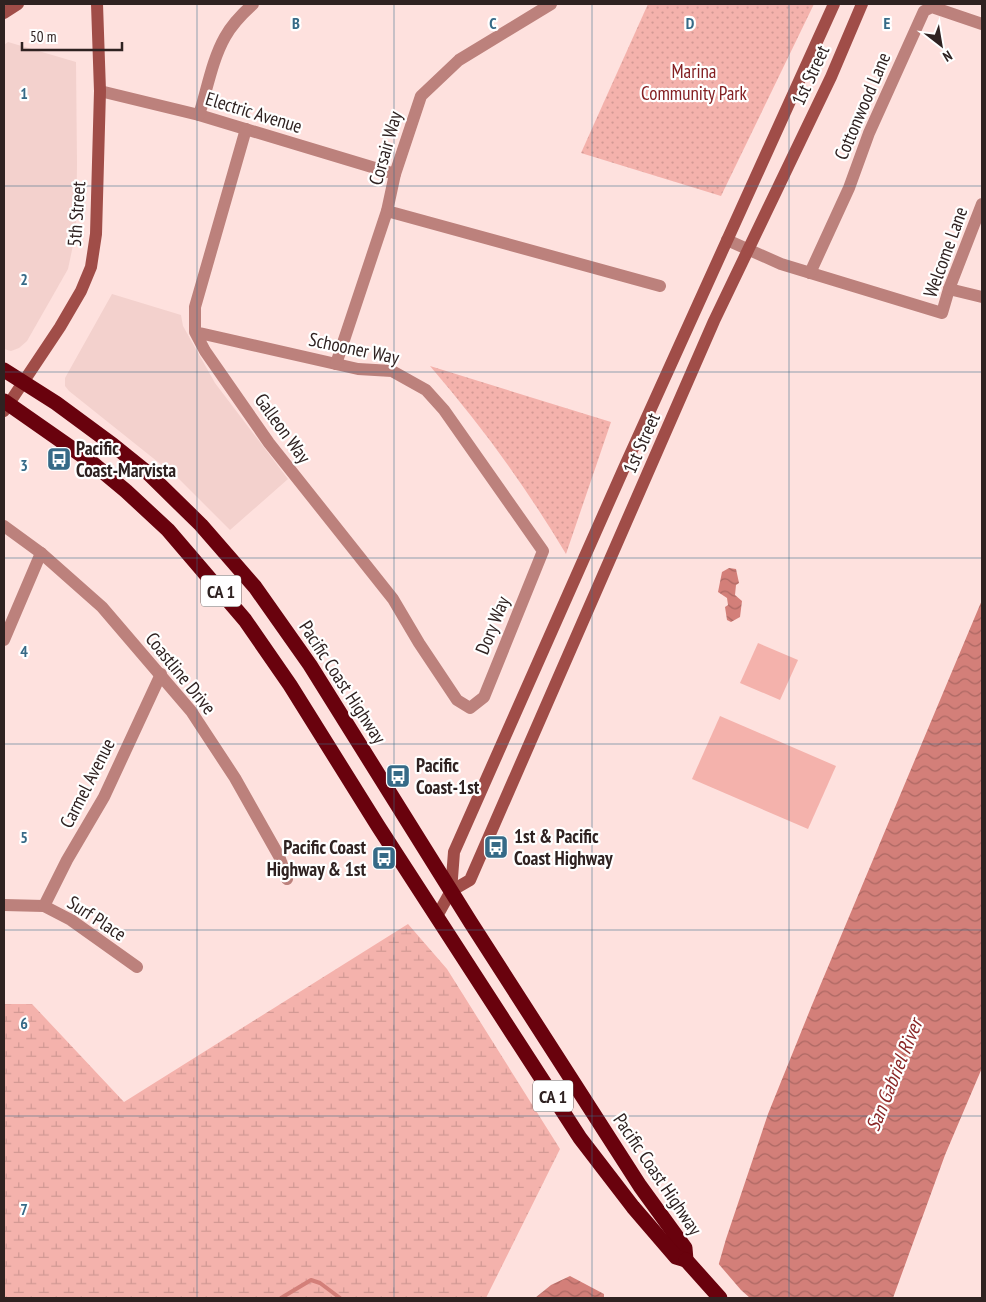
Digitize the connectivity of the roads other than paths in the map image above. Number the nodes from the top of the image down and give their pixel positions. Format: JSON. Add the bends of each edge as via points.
{"nodes":[{"id":1,"x":18,"y":4,"type":"edge"},
{"id":2,"x":97,"y":4,"type":"edge"},
{"id":3,"x":253,"y":4,"type":"edge"},
{"id":4,"x":551,"y":4,"type":"edge"},
{"id":5,"x":834,"y":4,"type":"edge"},
{"id":6,"x":862,"y":4,"type":"edge"},
{"id":7,"x":4,"y":12,"type":"edge"},
{"id":8,"x":982,"y":24,"type":"edge"},
{"id":9,"x":100,"y":91,"type":"junction"},
{"id":10,"x":199,"y":115,"type":"junction"},
{"id":11,"x":246,"y":129,"type":"junction"},
{"id":12,"x":395,"y":174,"type":"junction"},
{"id":13,"x":982,"y":204,"type":"edge"},
{"id":14,"x":387,"y":210,"type":"junction"},
{"id":15,"x":728,"y":240,"type":"junction"},
{"id":16,"x":749,"y":250,"type":"junction"},
{"id":17,"x":810,"y":273,"type":"junction"},
{"id":18,"x":660,"y":286,"type":"dead end"},
{"id":19,"x":949,"y":289,"type":"junction"},
{"id":20,"x":982,"y":298,"type":"edge"},
{"id":21,"x":195,"y":332,"type":"junction"},
{"id":22,"x":336,"y":364,"type":"junction"},
{"id":23,"x":4,"y":370,"type":"edge"},
{"id":24,"x":24,"y":382,"type":"junction"},
{"id":25,"x":6,"y":405,"type":"edge"},
{"id":26,"x":4,"y":526,"type":"edge"},
{"id":27,"x":543,"y":551,"type":"joint"},
{"id":28,"x":41,"y":553,"type":"junction"},
{"id":29,"x":4,"y":640,"type":"edge"},
{"id":30,"x":160,"y":674,"type":"junction"},
{"id":31,"x":470,"y":708,"type":"joint"},
{"id":32,"x":287,"y":878,"type":"dead end"},
{"id":33,"x":451,"y":891,"type":"junction"},
{"id":34,"x":4,"y":905,"type":"edge"},
{"id":35,"x":44,"y":906,"type":"junction"},
{"id":36,"x":437,"y":916,"type":"junction"},
{"id":37,"x":137,"y":967,"type":"dead end"},
{"id":38,"x":688,"y":1262,"type":"junction"},
{"id":39,"x":720,"y":1298,"type":"edge"}],
"edges":[{"from":1,"to":7,"type":"main road"},
{"from":2,"to":9,"type":"main road","name":"5th Street"},
{"from":3,"to":10,"type":"street","via":[[225,37]]},
{"from":4,"to":12,"type":"street","name":"Corsair Way","via":[[459,60],[421,96]]},
{"from":5,"to":15,"type":"main road","name":"1st Street"},
{"from":6,"to":16,"type":"main road","name":"1st Street"},
{"from":8,"to":17,"type":"street","name":"Cottonwood Lane","via":[[932,7],[924,11]]},
{"from":9,"to":10,"type":"street","name":"Electric Avenue"},
{"from":9,"to":24,"type":"main road","name":"5th Street","via":[[96,234],[91,267],[81,291]]},
{"from":10,"to":11,"type":"street","name":"Electric Avenue"},
{"from":11,"to":12,"type":"street","name":"Electric Avenue"},
{"from":11,"to":21,"type":"street","name":"Galleon Way","via":[[195,307]]},
{"from":12,"to":14,"type":"street","name":"Corsair Way"},
{"from":13,"to":19,"type":"street","name":"Welcome Lane"},
{"from":14,"to":18,"type":"street"},
{"from":14,"to":22,"type":"street","name":"Corsair Way"},
{"from":15,"to":16,"type":"street"},
{"from":15,"to":33,"type":"main road","name":"1st Street","via":[[454,852]]},
{"from":16,"to":17,"type":"street"},
{"from":16,"to":33,"type":"main road","name":"1st Street","via":[[714,321],[470,880]]},
{"from":17,"to":19,"type":"street","name":"Welcome Lane","via":[[942,313]]},
{"from":19,"to":20,"type":"street"},
{"from":21,"to":22,"type":"street","name":"Schooner Way"},
{"from":21,"to":31,"type":"street","name":"Galleon Way","via":[[269,443],[393,599],[457,700]]},
{"from":22,"to":27,"type":"street","name":"Schooner Way","via":[[392,371],[426,390],[444,410]]},
{"from":23,"to":24,"type":"highway","name":"Pacific Coast Highway","number":"CA 1"},
{"from":24,"to":25,"type":"main road","name":"5th Street"},
{"from":24,"to":33,"type":"highway","name":"Pacific Coast Highway","number":"CA 1","via":[[149,474],[201,525],[255,587],[310,665]]},
{"from":25,"to":36,"type":"highway","name":"Pacific Coast Highway","number":"CA 1","via":[[90,461],[126,492],[168,530],[239,612],[290,684]]},
{"from":26,"to":28,"type":"street","name":"Coastline Drive"},
{"from":27,"to":31,"type":"street","name":"Dory Way","via":[[484,697]]},
{"from":28,"to":29,"type":"street"},
{"from":28,"to":30,"type":"street","name":"Coastline Drive","via":[[102,608]]},
{"from":30,"to":32,"type":"street","name":"Coastline Drive","via":[[191,711],[235,778],[279,856]]},
{"from":30,"to":35,"type":"street","name":"Carmel Avenue","via":[[104,797]]},
{"from":33,"to":36,"type":"main road","name":"1st Street"},
{"from":33,"to":38,"type":"highway","name":"Pacific Coast Highway","number":"CA 1","via":[[640,1186],[685,1248]]},
{"from":34,"to":35,"type":"street","name":"Surf Place"},
{"from":35,"to":37,"type":"street","name":"Surf Place","via":[[71,920]]},
{"from":36,"to":38,"type":"highway","name":"Pacific Coast Highway","number":"CA 1","via":[[580,1138],[676,1257]]},
{"from":38,"to":39,"type":"highway","number":"CA 1"}]}
